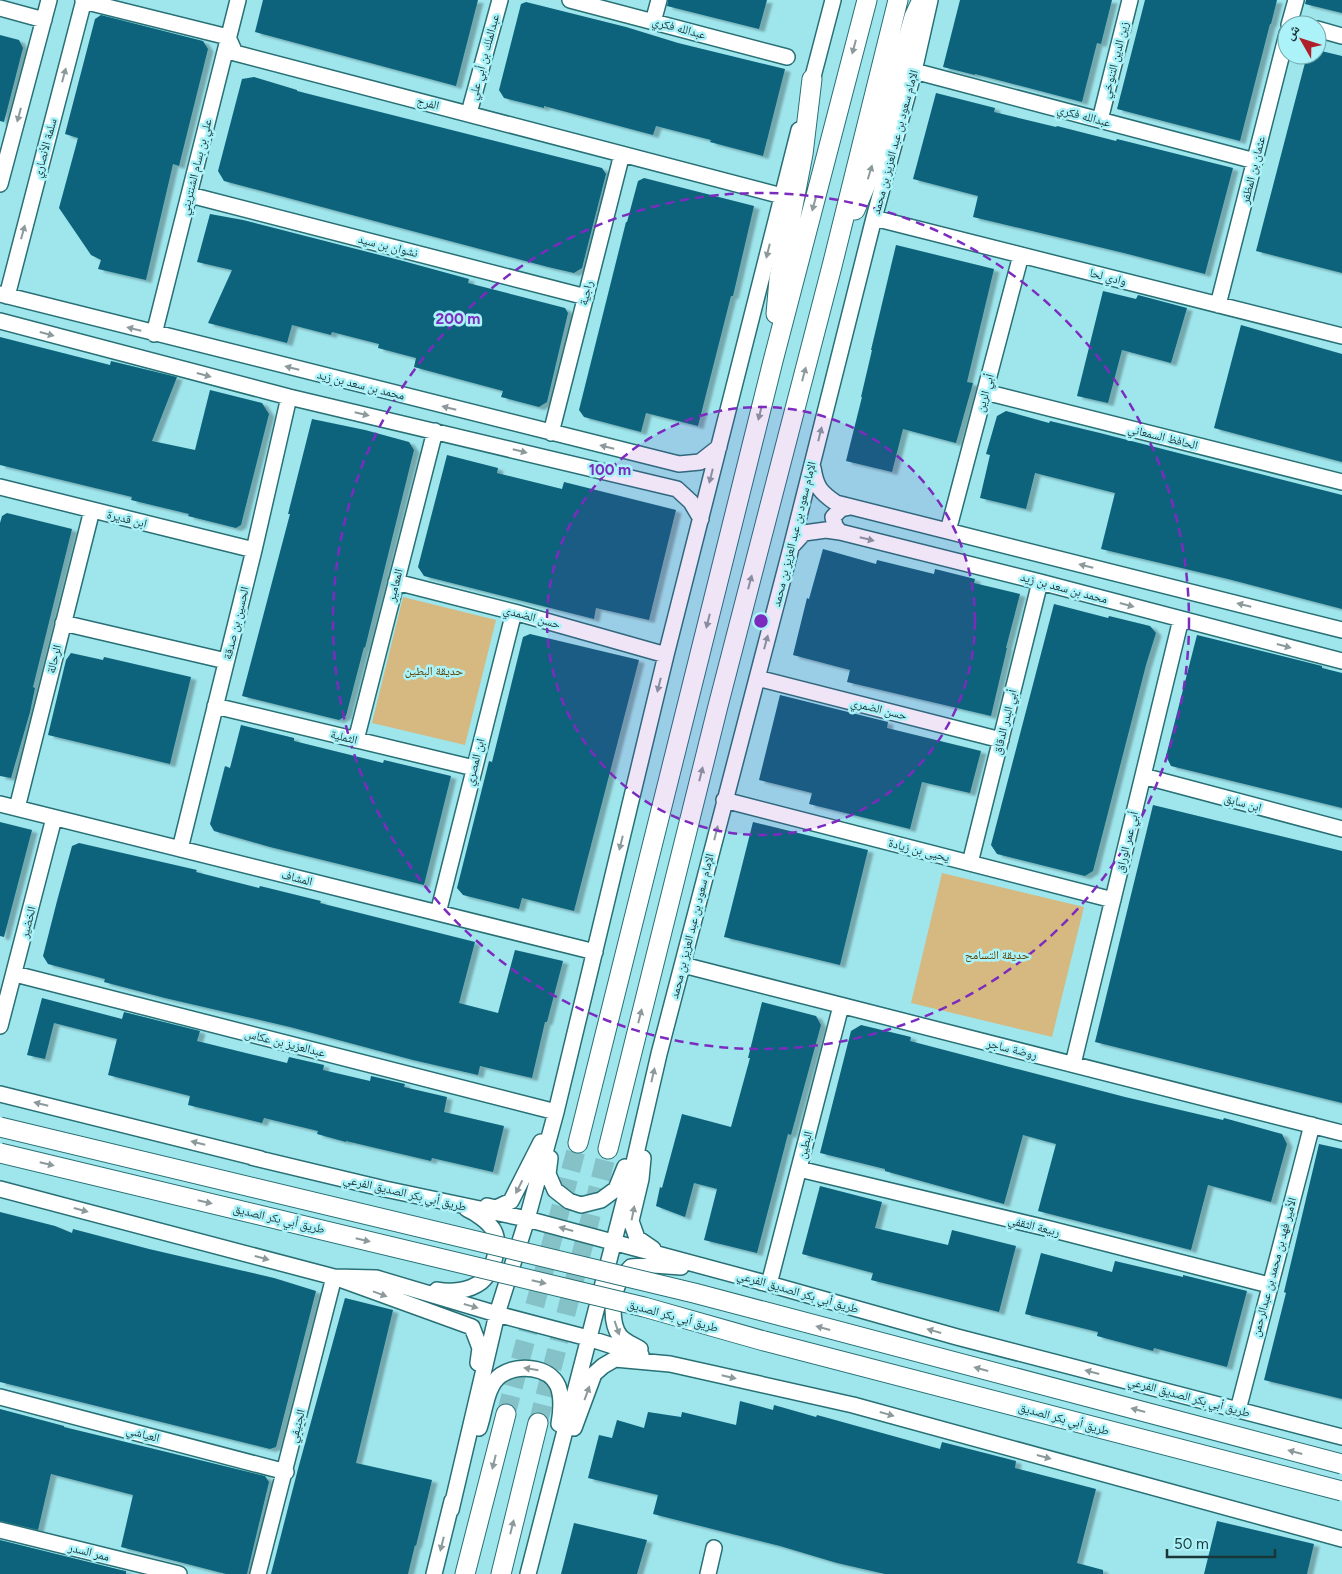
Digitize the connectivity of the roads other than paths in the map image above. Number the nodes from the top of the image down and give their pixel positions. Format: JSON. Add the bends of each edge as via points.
{"nodes":[{"id":1,"x":50,"y":0,"type":"edge"},
{"id":2,"x":84,"y":0,"type":"edge"},
{"id":3,"x":238,"y":0,"type":"edge"},
{"id":4,"x":500,"y":0,"type":"edge"},
{"id":5,"x":570,"y":0,"type":"edge"},
{"id":6,"x":659,"y":0,"type":"edge"},
{"id":7,"x":833,"y":0,"type":"edge"},
{"id":8,"x":866,"y":0,"type":"edge"},
{"id":9,"x":898,"y":0,"type":"edge"},
{"id":10,"x":922,"y":0,"type":"edge"},
{"id":11,"x":930,"y":0,"type":"edge"},
{"id":12,"x":1130,"y":0,"type":"edge"},
{"id":13,"x":1296,"y":0,"type":"edge"},
{"id":14,"x":0,"y":8,"type":"edge"},
{"id":15,"x":1294,"y":15,"type":"edge"},
{"id":16,"x":44,"y":20,"type":"junction"},
{"id":17,"x":653,"y":22,"type":"junction"},
{"id":18,"x":1327,"y":32,"type":"edge"},
{"id":19,"x":1342,"y":36,"type":"edge"},
{"id":20,"x":228,"y":37,"type":"junction"},
{"id":21,"x":786,"y":57,"type":"dead end"},
{"id":22,"x":1282,"y":65,"type":"edge"},
{"id":23,"x":914,"y":71,"type":"junction"},
{"id":24,"x":812,"y":78,"type":"junction"},
{"id":25,"x":469,"y":113,"type":"junction"},
{"id":26,"x":1100,"y":120,"type":"junction"},
{"id":27,"x":622,"y":154,"type":"junction"},
{"id":28,"x":1255,"y":161,"type":"junction"},
{"id":29,"x":0,"y":184,"type":"edge"},
{"id":30,"x":190,"y":195,"type":"junction"},
{"id":31,"x":782,"y":196,"type":"junction"},
{"id":32,"x":874,"y":218,"type":"junction"},
{"id":33,"x":1021,"y":255,"type":"junction"},
{"id":34,"x":15,"y":262,"type":"junction"},
{"id":35,"x":832,"y":266,"type":"junction"},
{"id":36,"x":0,"y":277,"type":"edge"},
{"id":37,"x":3,"y":295,"type":"edge"},
{"id":38,"x":586,"y":297,"type":"junction"},
{"id":39,"x":1218,"y":305,"type":"junction"},
{"id":40,"x":0,"y":321,"type":"edge"},
{"id":41,"x":154,"y":334,"type":"junction"},
{"id":42,"x":1342,"y":336,"type":"edge"},
{"id":43,"x":773,"y":361,"type":"junction"},
{"id":44,"x":985,"y":392,"type":"junction"},
{"id":45,"x":289,"y":396,"type":"junction"},
{"id":46,"x":434,"y":431,"type":"junction"},
{"id":47,"x":551,"y":433,"type":"junction"},
{"id":48,"x":718,"y":448,"type":"junction"},
{"id":49,"x":812,"y":464,"type":"junction"},
{"id":50,"x":1342,"y":482,"type":"edge"},
{"id":51,"x":0,"y":487,"type":"edge"},
{"id":52,"x":850,"y":507,"type":"junction"},
{"id":53,"x":92,"y":510,"type":"junction"},
{"id":54,"x":700,"y":519,"type":"junction"},
{"id":55,"x":948,"y":531,"type":"junction"},
{"id":56,"x":840,"y":532,"type":"junction"},
{"id":57,"x":791,"y":548,"type":"junction"},
{"id":58,"x":254,"y":550,"type":"junction"},
{"id":59,"x":396,"y":582,"type":"junction"},
{"id":60,"x":1040,"y":582,"type":"junction"},
{"id":61,"x":514,"y":612,"type":"junction"},
{"id":62,"x":1181,"y":620,"type":"junction"},
{"id":63,"x":63,"y":623,"type":"junction"},
{"id":64,"x":1342,"y":630,"type":"edge"},
{"id":65,"x":666,"y":654,"type":"junction"},
{"id":66,"x":226,"y":661,"type":"junction"},
{"id":67,"x":1342,"y":661,"type":"edge"},
{"id":68,"x":757,"y":678,"type":"junction"},
{"id":69,"x":215,"y":706,"type":"junction"},
{"id":70,"x":356,"y":740,"type":"junction"},
{"id":71,"x":1001,"y":740,"type":"junction"},
{"id":72,"x":474,"y":768,"type":"junction"},
{"id":73,"x":1143,"y":776,"type":"junction"},
{"id":74,"x":724,"y":800,"type":"junction"},
{"id":75,"x":0,"y":804,"type":"edge"},
{"id":76,"x":17,"y":808,"type":"junction"},
{"id":77,"x":54,"y":818,"type":"junction"},
{"id":78,"x":1342,"y":829,"type":"edge"},
{"id":79,"x":180,"y":849,"type":"junction"},
{"id":80,"x":970,"y":863,"type":"junction"},
{"id":81,"x":1113,"y":900,"type":"junction"},
{"id":82,"x":438,"y":913,"type":"junction"},
{"id":83,"x":595,"y":952,"type":"junction"},
{"id":84,"x":683,"y":965,"type":"junction"},
{"id":85,"x":14,"y":974,"type":"junction"},
{"id":86,"x":841,"y":1006,"type":"junction"},
{"id":87,"x":0,"y":1026,"type":"edge"},
{"id":88,"x":1073,"y":1064,"type":"junction"},
{"id":89,"x":0,"y":1080,"type":"edge"},
{"id":90,"x":3,"y":1094,"type":"edge"},
{"id":91,"x":647,"y":1101,"type":"junction"},
{"id":92,"x":556,"y":1112,"type":"junction"},
{"id":93,"x":1312,"y":1125,"type":"junction"},
{"id":94,"x":0,"y":1126,"type":"edge"},
{"id":95,"x":1342,"y":1132,"type":"edge"},
{"id":96,"x":578,"y":1143,"type":"tunnel mouth"},
{"id":97,"x":608,"y":1148,"type":"tunnel mouth"},
{"id":98,"x":0,"y":1153,"type":"edge"},
{"id":99,"x":252,"y":1157,"type":"junction"},
{"id":100,"x":799,"y":1169,"type":"junction"},
{"id":101,"x":0,"y":1189,"type":"edge"},
{"id":102,"x":385,"y":1189,"type":"junction"},
{"id":103,"x":527,"y":1219,"type":"junction"},
{"id":104,"x":613,"y":1242,"type":"junction"},
{"id":105,"x":689,"y":1262,"type":"junction"},
{"id":106,"x":334,"y":1277,"type":"junction"},
{"id":107,"x":376,"y":1278,"type":"junction"},
{"id":108,"x":769,"y":1284,"type":"junction"},
{"id":109,"x":1269,"y":1285,"type":"junction"},
{"id":110,"x":497,"y":1314,"type":"junction"},
{"id":111,"x":588,"y":1338,"type":"junction"},
{"id":112,"x":670,"y":1364,"type":"junction"},
{"id":113,"x":0,"y":1397,"type":"edge"},
{"id":114,"x":1238,"y":1410,"type":"junction"},
{"id":115,"x":506,"y":1414,"type":"tunnel mouth"},
{"id":116,"x":538,"y":1423,"type":"tunnel mouth"},
{"id":117,"x":1341,"y":1436,"type":"edge"},
{"id":118,"x":1342,"y":1464,"type":"edge"},
{"id":119,"x":286,"y":1472,"type":"junction"},
{"id":120,"x":1342,"y":1491,"type":"edge"},
{"id":121,"x":545,"y":1505,"type":"junction"},
{"id":122,"x":450,"y":1510,"type":"junction"},
{"id":123,"x":0,"y":1530,"type":"edge"},
{"id":124,"x":1342,"y":1539,"type":"edge"},
{"id":125,"x":714,"y":1548,"type":"dead end"},
{"id":126,"x":179,"y":1574,"type":"edge"},
{"id":127,"x":258,"y":1574,"type":"edge"},
{"id":128,"x":434,"y":1574,"type":"edge"},
{"id":129,"x":466,"y":1574,"type":"edge"},
{"id":130,"x":501,"y":1574,"type":"edge"},
{"id":131,"x":528,"y":1574,"type":"edge"},
{"id":132,"x":708,"y":1574,"type":"edge"}],
"edges":[{"from":1,"to":16,"type":"street"},
{"from":2,"to":20,"type":"street"},
{"from":34,"to":2,"type":"street","name":"سلمة الأنصاري","one_way":true},
{"from":3,"to":20,"type":"street","name":"علي بن بسام الشنتريني"},
{"from":4,"to":25,"type":"street","name":"عبدالملك بن أبي علي"},
{"from":5,"to":17,"type":"street","name":"عبدالله فكري"},
{"from":6,"to":17,"type":"street"},
{"from":7,"to":24,"type":"street"},
{"from":8,"to":43,"type":"main road","one_way":true},
{"from":9,"to":35,"type":"main road"},
{"from":35,"to":10,"type":"main road","one_way":true,"via":[[869,177],[914,17]]},
{"from":11,"to":23,"type":"street","name":"الإمام سعود بن عبد العزيز بن محمد"},
{"from":12,"to":26,"type":"street","name":"زين الدين التنوخي"},
{"from":13,"to":15,"type":"street","name":"عثمان بن المظفر"},
{"from":14,"to":16,"type":"street"},
{"from":16,"to":29,"type":"street","one_way":true},
{"from":17,"to":21,"type":"street","name":"عبدالله فكري"},
{"from":18,"to":19,"type":"street"},
{"from":20,"to":25,"type":"street","name":"الفرج","via":[[235,53]]},
{"from":20,"to":30,"type":"street","name":"علي بن بسام الشنتريني"},
{"from":22,"to":28,"type":"street","name":"عثمان بن المظفر"},
{"from":23,"to":26,"type":"street","name":"عبدالله فكري"},
{"from":23,"to":32,"type":"street","name":"الإمام سعود بن عبد العزيز بن محمد"},
{"from":24,"to":31,"type":"street"},
{"from":24,"to":43,"type":"main road","via":[[803,154],[779,278]]},
{"from":25,"to":27,"type":"street","name":"الفرج"},
{"from":26,"to":28,"type":"street","name":"عبدالله فكري"},
{"from":27,"to":31,"type":"street","name":"الفرج"},
{"from":27,"to":38,"type":"street","name":"راجية"},
{"from":28,"to":39,"type":"street","name":"عثمان بن المظفر"},
{"from":30,"to":38,"type":"street","name":"نشوان بن سيد"},
{"from":30,"to":41,"type":"street","name":"علي بن بسام الشنتريني"},
{"from":31,"to":48,"type":"street","one_way":true},
{"from":32,"to":33,"type":"street","name":"وادي لحا"},
{"from":49,"to":32,"type":"street","name":"الإمام سعود بن عبد العزيز بن محمد","one_way":true},
{"from":33,"to":39,"type":"street","name":"وادي لحا"},
{"from":33,"to":44,"type":"street","name":"أبي الرين"},
{"from":34,"to":36,"type":"street"},
{"from":34,"to":37,"type":"street","name":"سلمة الأنصاري"},
{"from":97,"to":35,"type":"main road","one_way":true},
{"from":41,"to":37,"type":"street","name":"محمد بن سعد بن زيد","one_way":true},
{"from":38,"to":47,"type":"street","name":"راجية"},
{"from":39,"to":42,"type":"street","name":"وادي لحا"},
{"from":40,"to":45,"type":"street","one_way":true},
{"from":47,"to":41,"type":"street","name":"محمد بن سعد بن زيد","one_way":true},
{"from":43,"to":96,"type":"main road","one_way":true},
{"from":44,"to":50,"type":"street","name":"الحافظ السمعاني"},
{"from":44,"to":55,"type":"street","name":"أبي الرين"},
{"from":45,"to":46,"type":"street","one_way":true},
{"from":45,"to":58,"type":"street","name":"الحسين بن صدقة"},
{"from":46,"to":54,"type":"street","one_way":true,"via":[[677,489],[691,502]]},
{"from":46,"to":59,"type":"street","name":"المعامير"},
{"from":48,"to":47,"type":"street","name":"محمد بن سعد بن زيد","one_way":true,"via":[[700,462],[679,464]]},
{"from":48,"to":54,"type":"street","one_way":true},
{"from":49,"to":52,"type":"street","via":[[816,484],[824,494],[836,503]]},
{"from":49,"to":57,"type":"street","name":"الإمام سعود بن عبد العزيز بن محمد"},
{"from":51,"to":53,"type":"street","name":"ابن قديرة"},
{"from":52,"to":55,"type":"street"},
{"from":52,"to":56,"type":"street","via":[[841,509],[833,517]]},
{"from":53,"to":58,"type":"street","name":"ابن قديرة"},
{"from":53,"to":63,"type":"street","name":"الرحالة"},
{"from":54,"to":65,"type":"street"},
{"from":64,"to":55,"type":"street","one_way":true},
{"from":56,"to":57,"type":"street","name":"محمد بن سعد بن زيد","via":[[804,533]]},
{"from":56,"to":60,"type":"street","name":"محمد بن سعد بن زيد","one_way":true},
{"from":68,"to":57,"type":"street","name":"الإمام سعود بن عبد العزيز بن محمد","one_way":true},
{"from":58,"to":66,"type":"street","name":"الحسين بن صدقة"},
{"from":59,"to":61,"type":"street","name":"حسن الضمدي"},
{"from":59,"to":70,"type":"street","name":"المعامير"},
{"from":60,"to":62,"type":"street","name":"محمد بن سعد بن زيد","one_way":true},
{"from":60,"to":71,"type":"street","name":"أبي البدر الدقاق"},
{"from":61,"to":65,"type":"street","name":"حسن الضمدي"},
{"from":61,"to":72,"type":"street","name":"ابن المصري"},
{"from":62,"to":67,"type":"street","name":"محمد بن سعد بن زيد","one_way":true},
{"from":62,"to":73,"type":"street","name":"أبي عمر الوراق"},
{"from":63,"to":66,"type":"street"},
{"from":63,"to":76,"type":"street","name":"الرحالة"},
{"from":65,"to":83,"type":"street","one_way":true},
{"from":66,"to":69,"type":"street","name":"الحسين بن صدقة"},
{"from":68,"to":71,"type":"street","name":"حسن الضمري"},
{"from":68,"to":74,"type":"street","name":"الإمام سعود بن عبد العزيز بن محمد"},
{"from":69,"to":70,"type":"street","name":"الثملية"},
{"from":69,"to":79,"type":"street","name":"الحسين بن صدقة"},
{"from":70,"to":72,"type":"street","name":"الثملية"},
{"from":71,"to":80,"type":"street","name":"أبي البدر الدقاق"},
{"from":72,"to":82,"type":"street","name":"ابن المصري"},
{"from":73,"to":78,"type":"street","name":"ابن سابق"},
{"from":73,"to":81,"type":"street","name":"أبي عمر الوراق"},
{"from":74,"to":80,"type":"street","name":"يحيى بن زيادة"},
{"from":84,"to":74,"type":"street","name":"الإمام سعود بن عبد العزيز بن محمد","one_way":true},
{"from":75,"to":76,"type":"street","name":"المشاف"},
{"from":76,"to":77,"type":"street","name":"المشاف"},
{"from":77,"to":79,"type":"street","name":"المشاف"},
{"from":77,"to":85,"type":"street","name":"الخضير"},
{"from":79,"to":82,"type":"street","name":"المشاف"},
{"from":80,"to":81,"type":"street","name":"يحيى بن زيادة"},
{"from":81,"to":88,"type":"street","name":"أبي عمر الوراق"},
{"from":82,"to":83,"type":"street","name":"المشاف"},
{"from":83,"to":92,"type":"street"},
{"from":84,"to":86,"type":"street","name":"روضة ساجر"},
{"from":91,"to":84,"type":"street","name":"الإمام سعود بن عبد العزيز بن محمد","one_way":true},
{"from":85,"to":87,"type":"street","name":"الخضير"},
{"from":85,"to":92,"type":"street","name":"عبدالعزيز بن عكاس"},
{"from":86,"to":88,"type":"street","name":"روضة ساجر"},
{"from":86,"to":100,"type":"street","name":"البطين"},
{"from":88,"to":93,"type":"street","name":"روضة ساجر"},
{"from":89,"to":90,"type":"street"},
{"from":99,"to":90,"type":"street","name":"طريق أبي بكر الصديق الفرعي","one_way":true},
{"from":91,"to":92,"type":"street","via":[[616,1189],[601,1200],[581,1205],[555,1190],[548,1174]]},
{"from":91,"to":104,"type":"street","name":"الإمام سعود بن عبد العزيز بن محمد"},
{"from":105,"to":91,"type":"street","one_way":true,"via":[[652,1249],[638,1238],[631,1221],[641,1179]]},
{"from":92,"to":99,"type":"street","name":"طريق أبي بكر الصديق الفرعي","one_way":true,"via":[[511,1201],[496,1208]]},
{"from":92,"to":103,"type":"street"},
{"from":93,"to":95,"type":"street","name":"روضة ساجر"},
{"from":93,"to":109,"type":"street","name":"الأمير فهد بن محمد بن عبدالرحمن"},
{"from":118,"to":94,"type":"main road","name":"طريق أبي بكر الصديق","one_way":true,"bridge":true,"via":[[694,1293]]},
{"from":98,"to":120,"type":"main road","name":"طريق أبي بكر الصديق","one_way":true,"bridge":true,"via":[[644,1307]]},
{"from":99,"to":102,"type":"street","name":"طريق أبي بكر الصديق الفرعي"},
{"from":100,"to":108,"type":"street","name":"البطين"},
{"from":100,"to":109,"type":"street","name":"ربيعة الثقفي"},
{"from":101,"to":106,"type":"street","one_way":true},
{"from":102,"to":103,"type":"street","name":"طريق أبي بكر الصديق الفرعي"},
{"from":102,"to":107,"type":"street","via":[[473,1212],[494,1232],[497,1249],[483,1281],[454,1292]]},
{"from":104,"to":103,"type":"street","name":"طريق أبي بكر الصديق الفرعي","one_way":true},
{"from":103,"to":110,"type":"street"},
{"from":104,"to":105,"type":"street","name":"طريق أبي بكر الصديق الفرعي"},
{"from":104,"to":111,"type":"street","name":"الإمام سعود بن عبد العزيز بن محمد"},
{"from":105,"to":108,"type":"street","name":"طريق أبي بكر الصديق الفرعي"},
{"from":106,"to":107,"type":"street"},
{"from":106,"to":119,"type":"street","name":"الجنيفي"},
{"from":106,"to":122,"type":"street","one_way":true,"via":[[472,1327],[480,1348]]},
{"from":107,"to":110,"type":"street","one_way":true},
{"from":108,"to":112,"type":"street","one_way":true,"via":[[685,1268],[631,1267],[619,1282],[613,1301],[619,1334]]},
{"from":114,"to":108,"type":"street","name":"طريق أبي بكر الصديق الفرعي","one_way":true},
{"from":109,"to":114,"type":"street","name":"الأمير فهد بن محمد بن عبدالرحمن"},
{"from":110,"to":111,"type":"street"},
{"from":110,"to":122,"type":"street"},
{"from":111,"to":112,"type":"street"},
{"from":111,"to":121,"type":"street","name":"الإمام سعود بن عبد العزيز بن محمد"},
{"from":121,"to":112,"type":"street","one_way":true,"via":[[594,1374],[615,1359]]},
{"from":112,"to":124,"type":"street","one_way":true,"via":[[853,1405]]},
{"from":113,"to":119,"type":"street","name":"العياشي"},
{"from":114,"to":117,"type":"street","name":"طريق أبي بكر الصديق الفرعي"},
{"from":115,"to":129,"type":"main road","one_way":true},
{"from":130,"to":116,"type":"main road","one_way":true},
{"from":119,"to":127,"type":"street","name":"الجنيفي"},
{"from":121,"to":122,"type":"street","one_way":true,"via":[[561,1413],[558,1387],[551,1376],[537,1369],[525,1368],[500,1376],[491,1388]]},
{"from":121,"to":131,"type":"street"},
{"from":122,"to":128,"type":"street","one_way":true},
{"from":123,"to":126,"type":"street","name":"ممر السدر"},
{"from":125,"to":132,"type":"street"}]}
